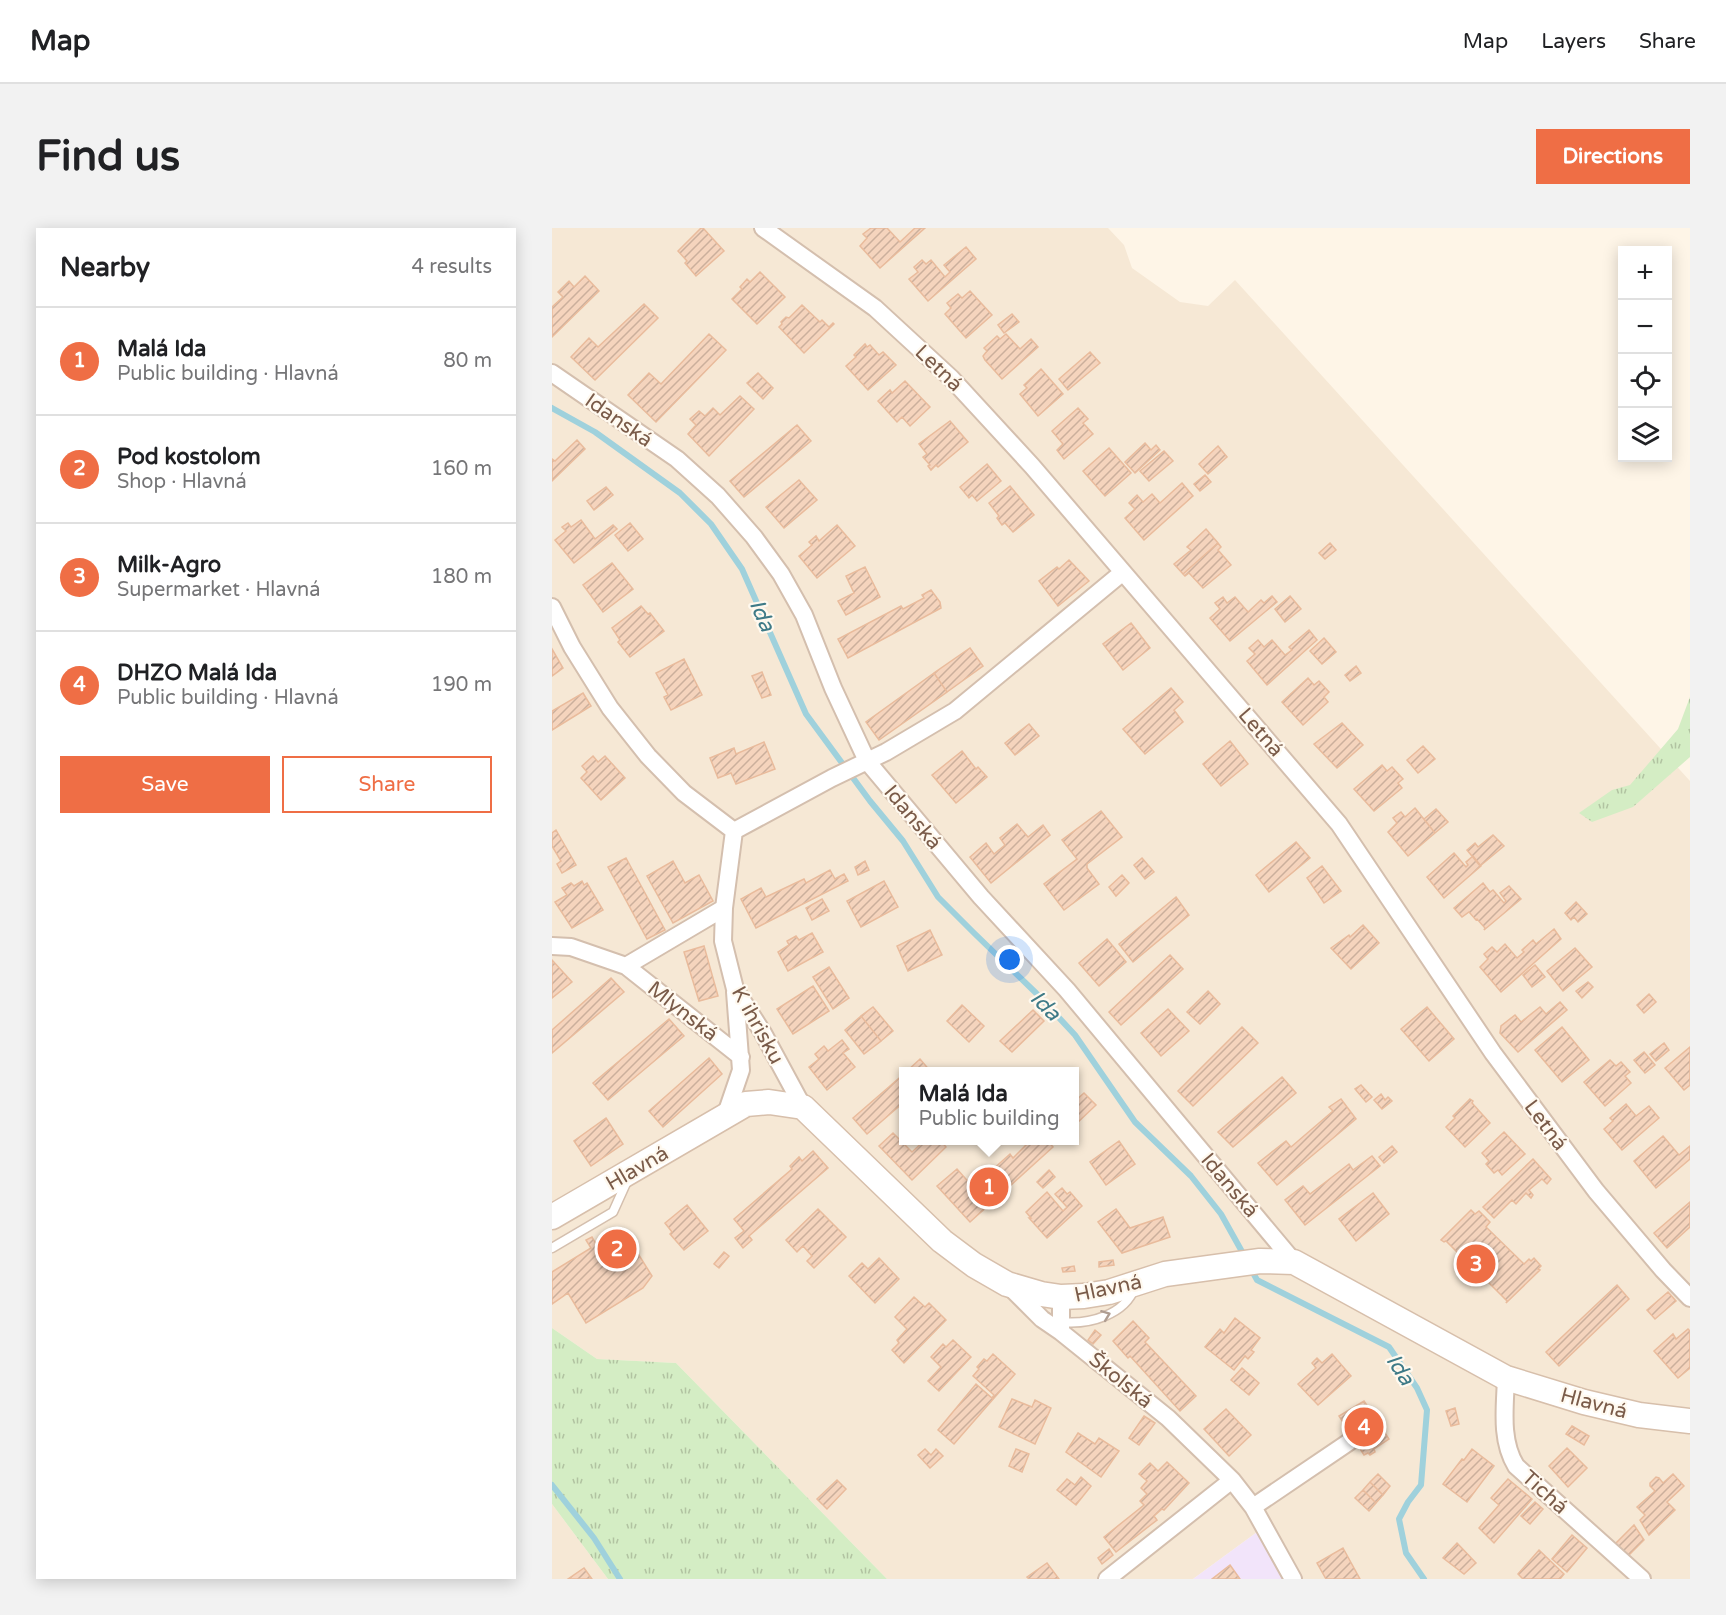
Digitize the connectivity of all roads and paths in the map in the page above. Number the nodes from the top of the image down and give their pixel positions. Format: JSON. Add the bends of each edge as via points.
{"nodes":[{"id":1,"x":763,"y":228,"type":"edge"},
{"id":2,"x":552,"y":373,"type":"edge"},
{"id":3,"x":1123,"y":572,"type":"junction"},
{"id":4,"x":552,"y":607,"type":"edge"},
{"id":5,"x":862,"y":763,"type":"junction"},
{"id":6,"x":735,"y":831,"type":"junction"},
{"id":7,"x":724,"y":908,"type":"junction"},
{"id":8,"x":552,"y":946,"type":"edge"},
{"id":9,"x":626,"y":966,"type":"junction"},
{"id":10,"x":735,"y":989,"type":"junction"},
{"id":11,"x":741,"y":1057,"type":"junction"},
{"id":12,"x":802,"y":1107,"type":"junction"},
{"id":13,"x":726,"y":1114,"type":"junction"},
{"id":14,"x":632,"y":1172,"type":"junction"},
{"id":15,"x":552,"y":1217,"type":"edge"},
{"id":16,"x":552,"y":1248,"type":"edge"},
{"id":17,"x":1294,"y":1262,"type":"junction"},
{"id":18,"x":1007,"y":1284,"type":"junction"},
{"id":19,"x":1136,"y":1284,"type":"junction"},
{"id":20,"x":1061,"y":1298,"type":"junction"},
{"id":21,"x":1690,"y":1298,"type":"edge"},
{"id":22,"x":1061,"y":1327,"type":"junction"},
{"id":23,"x":1506,"y":1378,"type":"junction"},
{"id":24,"x":1690,"y":1421,"type":"edge"},
{"id":25,"x":1349,"y":1442,"type":"dead end"},
{"id":26,"x":1232,"y":1480,"type":"junction"},
{"id":27,"x":1253,"y":1506,"type":"junction"},
{"id":28,"x":1107,"y":1579,"type":"edge"},
{"id":29,"x":1293,"y":1579,"type":"edge"},
{"id":30,"x":1642,"y":1579,"type":"edge"}],
"edges":[{"from":1,"to":3,"type":"street","name":"Letná","via":[[875,308],[951,378]]},
{"from":2,"to":5,"type":"street","name":"Idanská","via":[[677,459],[718,496],[754,537],[804,615]]},
{"from":3,"to":5,"type":"street","via":[[955,711]]},
{"from":3,"to":21,"type":"street","name":"Letná","via":[[1339,824],[1493,1053],[1596,1191]]},
{"from":4,"to":6,"type":"street","via":[[610,708],[648,756],[684,793]]},
{"from":5,"to":6,"type":"street"},
{"from":5,"to":17,"type":"street","name":"Idanská","via":[[1067,990]]},
{"from":6,"to":7,"type":"street","name":"K ihrisku"},
{"from":7,"to":9,"type":"street","name":"Mlynská"},
{"from":7,"to":10,"type":"street","name":"K ihrisku","via":[[723,941]]},
{"from":8,"to":9,"type":"street","name":"Mlynská","via":[[571,947]]},
{"from":9,"to":11,"type":"street","name":"Mlynská"},
{"from":10,"to":11,"type":"street"},
{"from":10,"to":12,"type":"street","name":"K ihrisku"},
{"from":11,"to":13,"type":"street","via":[[741,1071]]},
{"from":12,"to":13,"type":"main road","name":"Hlavná","via":[[769,1102],[746,1104]]},
{"from":12,"to":18,"type":"main road","name":"Hlavná","via":[[942,1241]]},
{"from":13,"to":14,"type":"main road","name":"Hlavná"},
{"from":14,"to":15,"type":"main road","name":"Hlavná"},
{"from":14,"to":16,"type":"lane","via":[[613,1212]]},
{"from":17,"to":19,"type":"main road","name":"Hlavná","via":[[1260,1261],[1165,1274]]},
{"from":17,"to":23,"type":"main road","name":"Hlavná"},
{"from":18,"to":20,"type":"main road","name":"Hlavná"},
{"from":18,"to":22,"type":"street","name":"Školská","via":[[1042,1319]]},
{"from":19,"to":20,"type":"main road","name":"Hlavná"},
{"from":22,"to":19,"type":"lane","one_way":true,"via":[[1111,1314],[1131,1298]]},
{"from":20,"to":22,"type":"street"},
{"from":22,"to":26,"type":"street","name":"Školská","via":[[1168,1418]]},
{"from":23,"to":24,"type":"main road","name":"Hlavná","via":[[1639,1415]]},
{"from":23,"to":30,"type":"street","name":"Tichá","via":[[1507,1446],[1516,1466]]},
{"from":25,"to":27,"type":"street"},
{"from":26,"to":27,"type":"street","name":"Školská"},
{"from":26,"to":28,"type":"street"},
{"from":27,"to":29,"type":"street","name":"Školská"}]}
